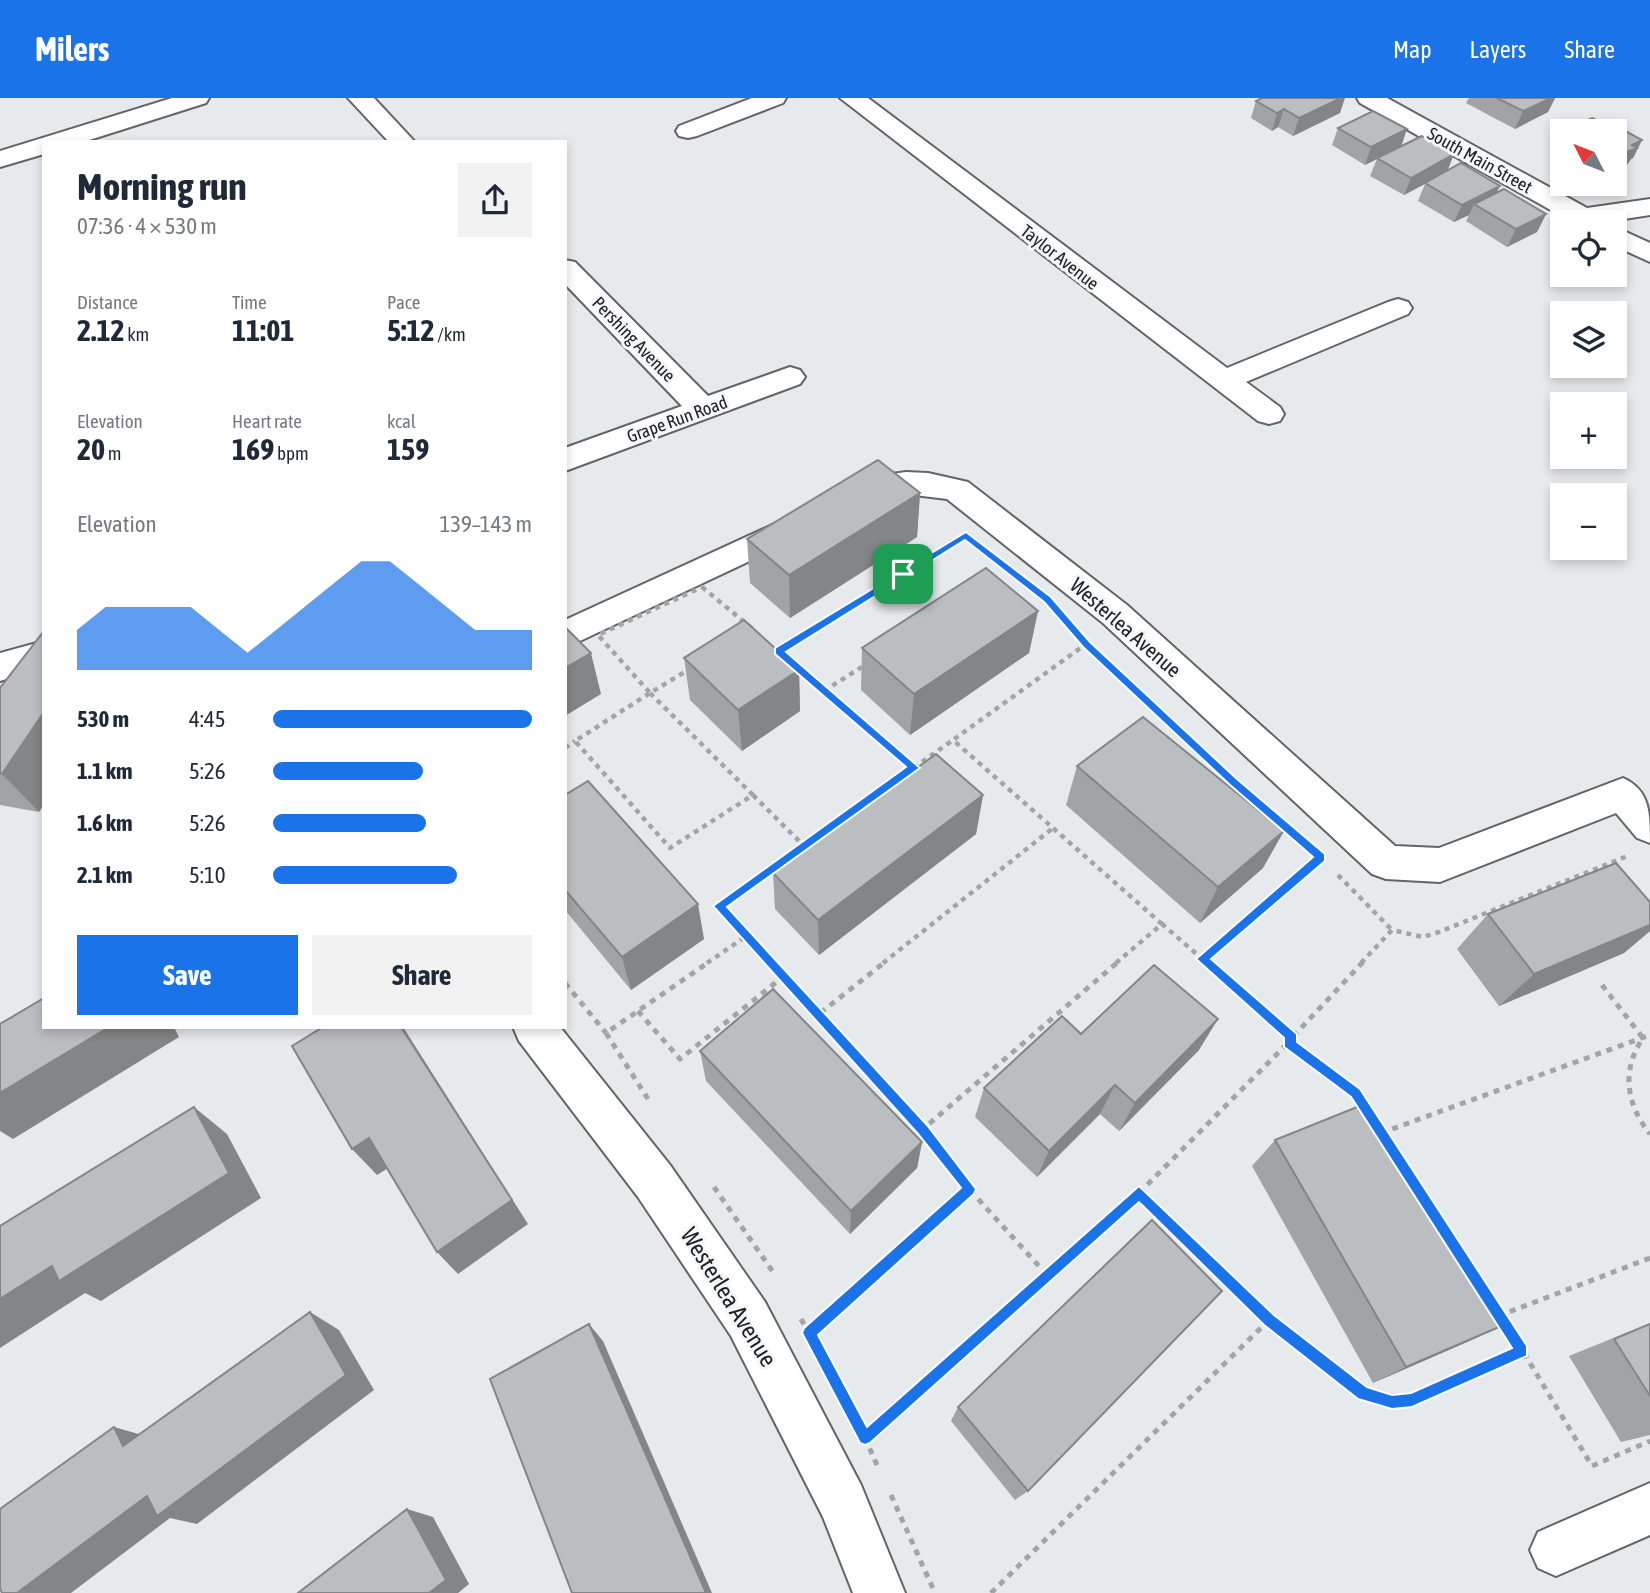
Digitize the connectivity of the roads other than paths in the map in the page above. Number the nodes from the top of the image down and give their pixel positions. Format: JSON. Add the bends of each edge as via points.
{"nodes":[{"id":1,"x":197,"y":98,"type":"edge"},
{"id":2,"x":360,"y":98,"type":"edge"},
{"id":3,"x":774,"y":98,"type":"edge"},
{"id":4,"x":852,"y":98,"type":"edge"},
{"id":5,"x":1369,"y":98,"type":"edge"},
{"id":6,"x":688,"y":131,"type":"dead end"},
{"id":7,"x":62,"y":140,"type":"edge"},
{"id":8,"x":401,"y":140,"type":"edge"},
{"id":9,"x":42,"y":147,"type":"edge"},
{"id":10,"x":0,"y":159,"type":"edge"},
{"id":11,"x":1650,"y":207,"type":"edge"},
{"id":12,"x":1569,"y":210,"type":"edge"},
{"id":13,"x":1627,"y":212,"type":"edge"},
{"id":14,"x":1627,"y":242,"type":"edge"},
{"id":15,"x":1650,"y":254,"type":"edge"},
{"id":16,"x":567,"y":270,"type":"edge"},
{"id":17,"x":1398,"y":308,"type":"dead end"},
{"id":18,"x":790,"y":377,"type":"dead end"},
{"id":19,"x":1224,"y":380,"type":"junction"},
{"id":20,"x":703,"y":409,"type":"junction"},
{"id":21,"x":1269,"y":414,"type":"dead end"},
{"id":22,"x":567,"y":459,"type":"edge"},
{"id":23,"x":567,"y":634,"type":"edge"},
{"id":24,"x":42,"y":655,"type":"edge"},
{"id":25,"x":0,"y":667,"type":"edge"},
{"id":26,"x":1641,"y":841,"type":"edge"},
{"id":27,"x":536,"y":1029,"type":"edge"},
{"id":28,"x":1650,"y":1509,"type":"edge"},
{"id":29,"x":1556,"y":1550,"type":"dead end"},
{"id":30,"x":879,"y":1593,"type":"edge"}],
"edges":[{"from":1,"to":7,"type":"street"},
{"from":2,"to":8,"type":"street"},
{"from":3,"to":6,"type":"street"},
{"from":4,"to":19,"type":"street","name":"Taylor Avenue"},
{"from":5,"to":12,"type":"street","name":"South Main Street"},
{"from":9,"to":10,"type":"street"},
{"from":11,"to":13,"type":"street"},
{"from":14,"to":15,"type":"street"},
{"from":16,"to":20,"type":"street","name":"Pershing Avenue"},
{"from":17,"to":19,"type":"street"},
{"from":18,"to":20,"type":"street","name":"Grape Run Road"},
{"from":19,"to":21,"type":"street","name":"Taylor Avenue"},
{"from":20,"to":22,"type":"street","name":"Grape Run Road"},
{"from":23,"to":26,"type":"street","name":"Westerlea Avenue","via":[[891,483],[925,482],[957,490],[1115,614],[1386,862],[1440,866],[1623,794]]},
{"from":24,"to":25,"type":"street"},
{"from":27,"to":30,"type":"street","name":"Westerlea Avenue","via":[[654,1181],[748,1319],[843,1503]]},
{"from":28,"to":29,"type":"street"}]}
